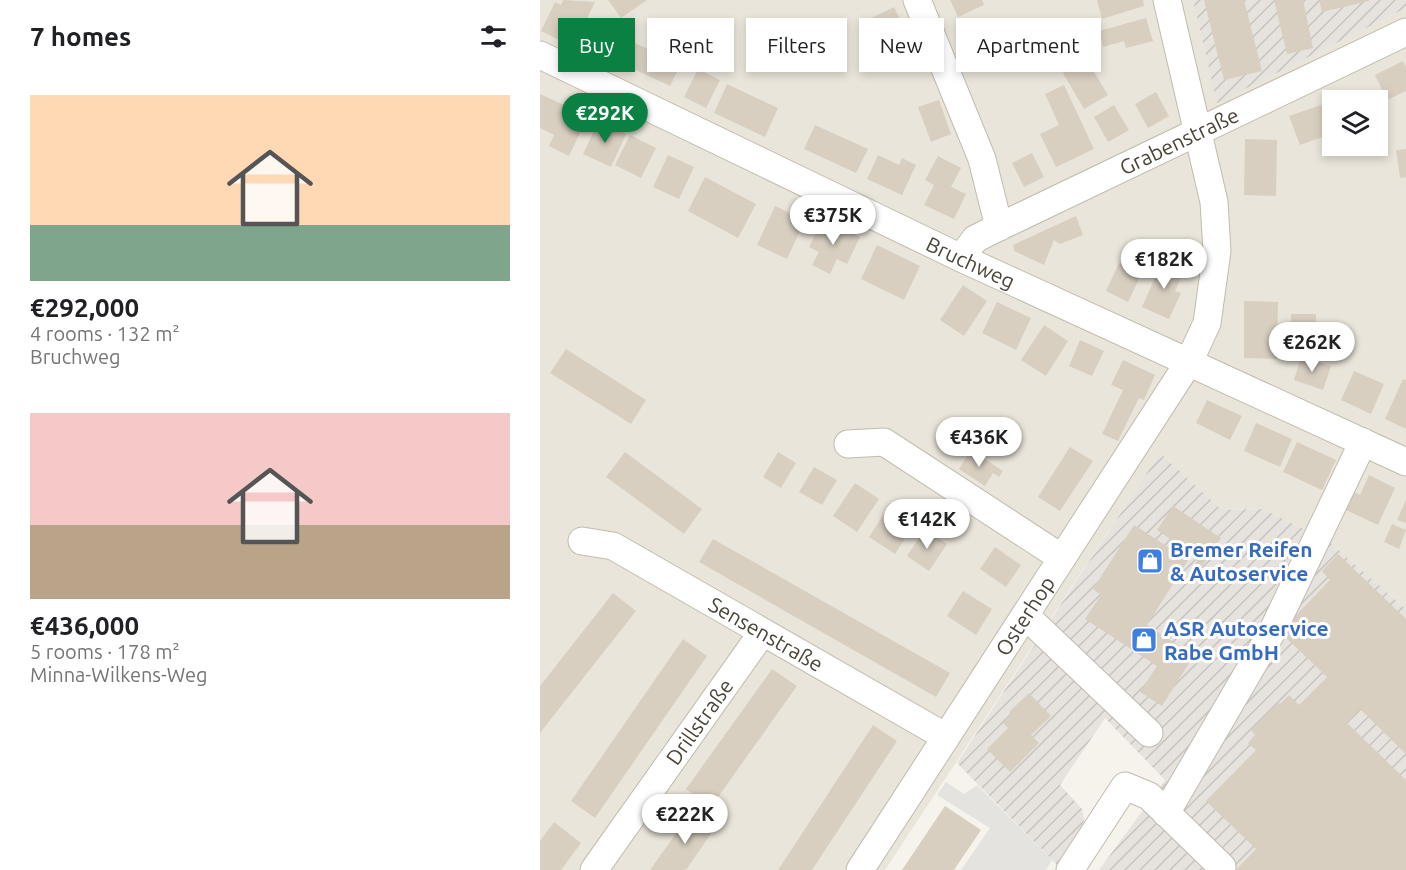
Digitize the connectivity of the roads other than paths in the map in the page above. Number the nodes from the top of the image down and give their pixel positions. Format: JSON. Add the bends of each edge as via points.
{"nodes":[{"id":1,"x":917,"y":0,"type":"edge"},
{"id":2,"x":1167,"y":0,"type":"edge"},
{"id":3,"x":1406,"y":32,"type":"edge"},
{"id":4,"x":540,"y":54,"type":"edge"},
{"id":5,"x":1197,"y":134,"type":"junction"},
{"id":6,"x":999,"y":227,"type":"junction"},
{"id":7,"x":961,"y":258,"type":"junction"},
{"id":8,"x":1189,"y":362,"type":"junction"},
{"id":9,"x":1363,"y":442,"type":"junction"},
{"id":10,"x":848,"y":444,"type":"dead end"},
{"id":11,"x":1406,"y":462,"type":"edge"},
{"id":12,"x":582,"y":541,"type":"dead end"},
{"id":13,"x":1062,"y":558,"type":"junction"},
{"id":14,"x":1026,"y":616,"type":"junction"},
{"id":15,"x":762,"y":633,"type":"junction"},
{"id":16,"x":1149,"y":733,"type":"dead end"},
{"id":17,"x":946,"y":737,"type":"junction"},
{"id":18,"x":1166,"y":813,"type":"junction"},
{"id":19,"x":1222,"y":867,"type":"dead end"},
{"id":20,"x":594,"y":870,"type":"edge"},
{"id":21,"x":860,"y":870,"type":"edge"},
{"id":22,"x":1070,"y":870,"type":"edge"}],
"edges":[{"from":1,"to":6,"type":"street","via":[[982,159]]},
{"from":2,"to":5,"type":"street","name":"Osterhop"},
{"from":3,"to":5,"type":"street","name":"Grabenstraße"},
{"from":4,"to":7,"type":"street","name":"Bruchweg"},
{"from":5,"to":6,"type":"street","name":"Grabenstraße"},
{"from":5,"to":8,"type":"street","name":"Osterhop","via":[[1214,202],[1217,251],[1207,323]]},
{"from":6,"to":7,"type":"street","name":"Grabenstraße","via":[[975,239]]},
{"from":7,"to":8,"type":"street","name":"Bruchweg"},
{"from":8,"to":9,"type":"street","name":"Bruchweg"},
{"from":8,"to":13,"type":"street","name":"Osterhop"},
{"from":9,"to":11,"type":"street","name":"Bruchweg"},
{"from":9,"to":18,"type":"street","via":[[1273,630]]},
{"from":10,"to":13,"type":"street","via":[[884,442]]},
{"from":12,"to":15,"type":"street","name":"Sensenstraße","via":[[613,546]]},
{"from":13,"to":14,"type":"street","name":"Osterhop"},
{"from":14,"to":16,"type":"street"},
{"from":14,"to":17,"type":"street","name":"Osterhop"},
{"from":15,"to":17,"type":"street","name":"Sensenstraße"},
{"from":15,"to":20,"type":"street","name":"Drillstraße"},
{"from":17,"to":21,"type":"street","name":"Osterhop"},
{"from":18,"to":19,"type":"street"},
{"from":18,"to":22,"type":"street","via":[[1149,796],[1125,786]]}]}
